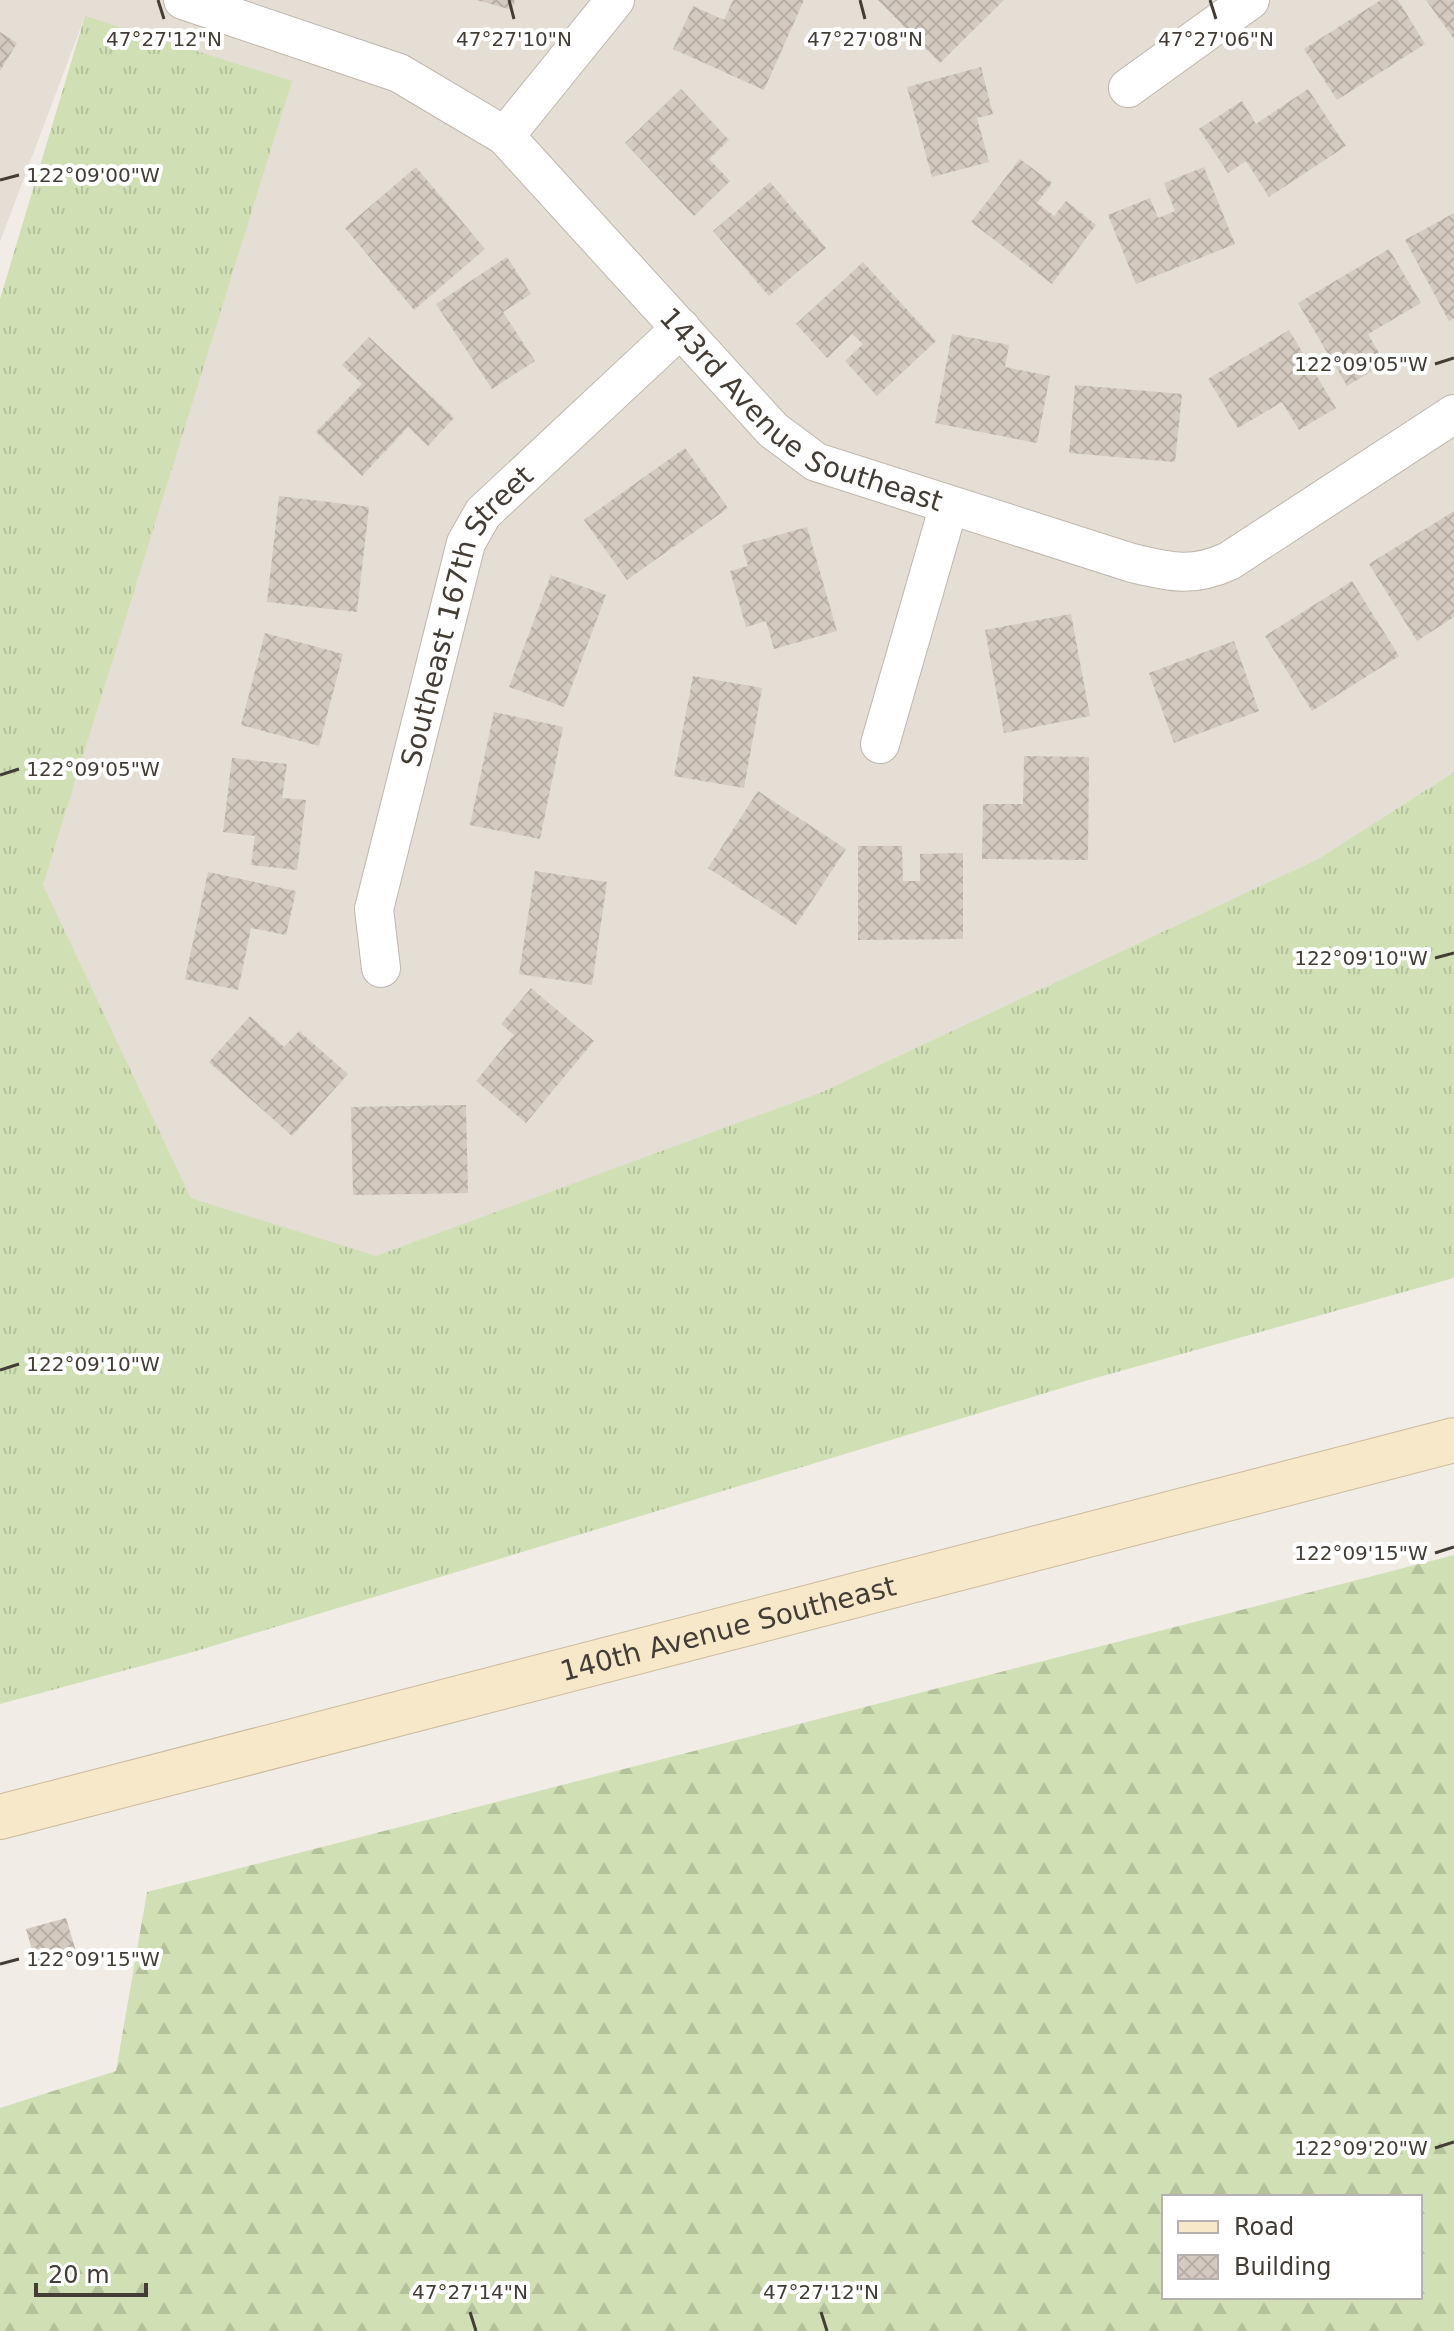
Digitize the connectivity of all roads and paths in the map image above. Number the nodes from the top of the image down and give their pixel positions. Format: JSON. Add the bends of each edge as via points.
{"nodes":[{"id":1,"x":183,"y":0,"type":"edge"},
{"id":2,"x":615,"y":0,"type":"edge"},
{"id":3,"x":1250,"y":0,"type":"edge"},
{"id":4,"x":1128,"y":88,"type":"dead end"},
{"id":5,"x":505,"y":136,"type":"junction"},
{"id":6,"x":681,"y":328,"type":"junction"},
{"id":7,"x":1454,"y":414,"type":"edge"},
{"id":8,"x":949,"y":505,"type":"junction"},
{"id":9,"x":880,"y":744,"type":"dead end"},
{"id":10,"x":381,"y":968,"type":"dead end"},
{"id":11,"x":1454,"y":1440,"type":"edge"},
{"id":12,"x":0,"y":1817,"type":"edge"}],
"edges":[{"from":1,"to":5,"type":"street","name":"143rd Avenue Southeast","via":[[399,73]]},
{"from":2,"to":5,"type":"street"},
{"from":3,"to":4,"type":"street"},
{"from":5,"to":6,"type":"street","name":"143rd Avenue Southeast"},
{"from":6,"to":8,"type":"street","name":"143rd Avenue Southeast","via":[[773,430],[816,462]]},
{"from":6,"to":10,"type":"street","name":"Southeast 167th Street","via":[[483,513],[466,543],[374,909]]},
{"from":7,"to":8,"type":"street","name":"143rd Avenue Southeast","via":[[1229,561],[1204,572],[1171,572]]},
{"from":8,"to":9,"type":"street"},
{"from":11,"to":12,"type":"main road","name":"140th Avenue Southeast"}]}
